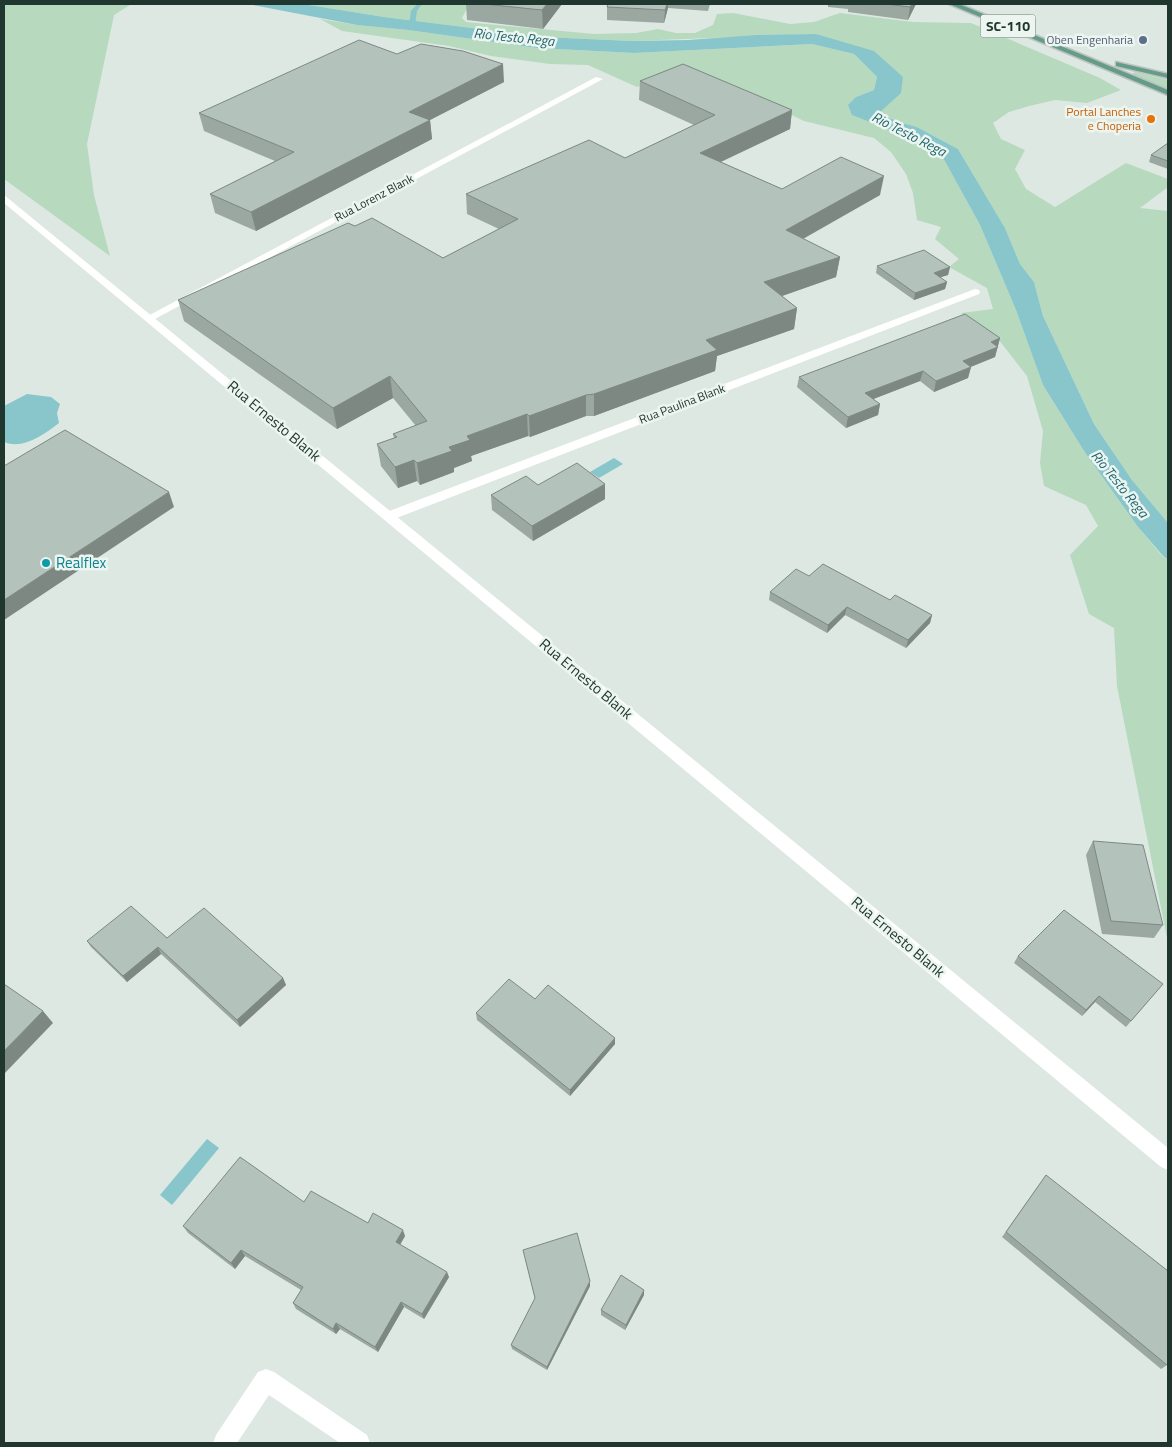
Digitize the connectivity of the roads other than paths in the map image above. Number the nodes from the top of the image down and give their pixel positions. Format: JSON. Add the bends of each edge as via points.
{"nodes":[{"id":1,"x":953,"y":4,"type":"edge"},
{"id":2,"x":1062,"y":48,"type":"junction"},
{"id":3,"x":1168,"y":76,"type":"edge"},
{"id":4,"x":599,"y":79,"type":"dead end"},
{"id":5,"x":1168,"y":93,"type":"edge"},
{"id":6,"x":4,"y":198,"type":"edge"},
{"id":7,"x":975,"y":292,"type":"dead end"},
{"id":8,"x":149,"y":318,"type":"junction"},
{"id":9,"x":389,"y":516,"type":"junction"},
{"id":10,"x":1168,"y":1160,"type":"edge"},
{"id":11,"x":224,"y":1443,"type":"edge"},
{"id":12,"x":359,"y":1443,"type":"edge"}],
"edges":[{"from":1,"to":2,"type":"main road","number":"SC-110"},
{"from":2,"to":3,"type":"main road","number":"SC-110"},
{"from":2,"to":5,"type":"main road","number":"SC-110"},
{"from":4,"to":8,"type":"street","name":"Rua Lorenz Blank"},
{"from":6,"to":8,"type":"street","name":"Rua Ernesto Blank"},
{"from":7,"to":9,"type":"street","name":"Rua Paulina Blank"},
{"from":8,"to":9,"type":"street","name":"Rua Ernesto Blank"},
{"from":9,"to":10,"type":"street","name":"Rua Ernesto Blank"},
{"from":11,"to":12,"type":"street","via":[[266,1380]]}]}
